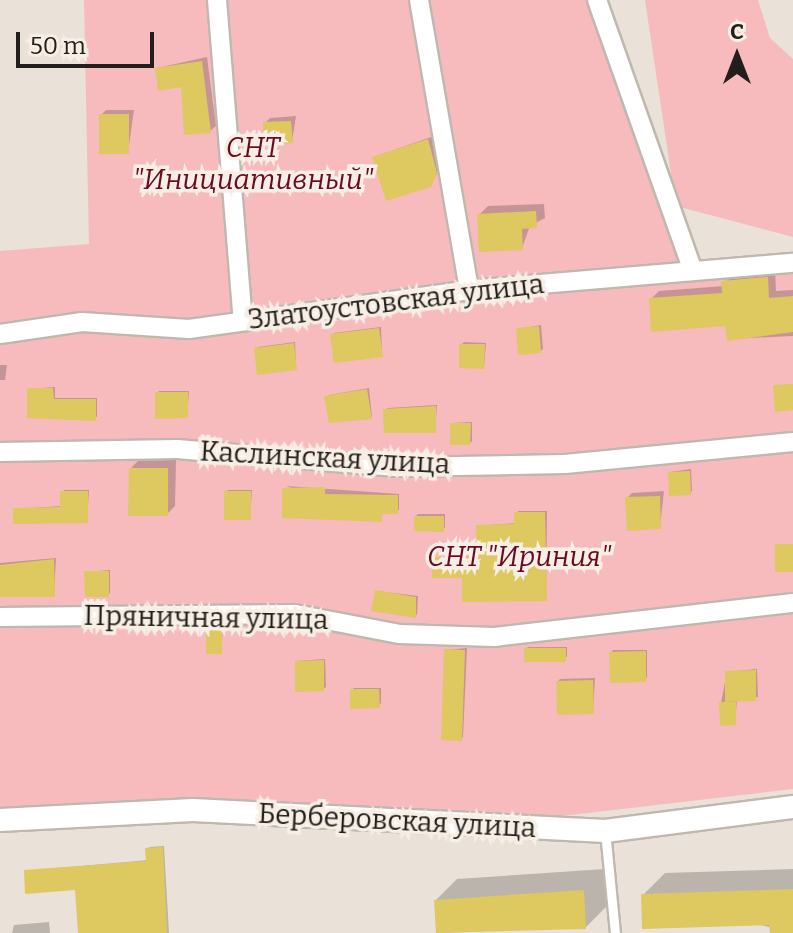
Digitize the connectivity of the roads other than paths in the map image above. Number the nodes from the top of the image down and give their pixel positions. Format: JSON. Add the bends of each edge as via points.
{"nodes":[{"id":1,"x":217,"y":0,"type":"edge"},
{"id":2,"x":419,"y":0,"type":"edge"},
{"id":3,"x":597,"y":0,"type":"edge"},
{"id":4,"x":793,"y":263,"type":"edge"},
{"id":5,"x":692,"y":269,"type":"junction"},
{"id":6,"x":469,"y":290,"type":"junction"},
{"id":7,"x":243,"y":321,"type":"junction"},
{"id":8,"x":0,"y":334,"type":"edge"},
{"id":9,"x":793,"y":442,"type":"edge"},
{"id":10,"x":0,"y":452,"type":"edge"},
{"id":11,"x":793,"y":603,"type":"edge"},
{"id":12,"x":0,"y":617,"type":"edge"},
{"id":13,"x":793,"y":807,"type":"edge"},
{"id":14,"x":0,"y":820,"type":"edge"},
{"id":15,"x":605,"y":831,"type":"junction"},
{"id":16,"x":615,"y":933,"type":"edge"}],
"edges":[{"from":1,"to":7,"type":"street"},
{"from":2,"to":6,"type":"street"},
{"from":3,"to":5,"type":"street"},
{"from":4,"to":5,"type":"street","name":"Златоустовская улица"},
{"from":5,"to":6,"type":"street","name":"Златоустовская улица"},
{"from":6,"to":7,"type":"street","name":"Златоустовская улица"},
{"from":7,"to":8,"type":"street","name":"Златоустовская улица","via":[[189,329],[82,322]]},
{"from":9,"to":10,"type":"street","name":"Каслинская улица","via":[[565,464],[397,467],[177,449]]},
{"from":11,"to":12,"type":"street","name":"Пряничная улица","via":[[494,637],[400,634],[295,614]]},
{"from":13,"to":15,"type":"street","name":"Берберовская улица"},
{"from":14,"to":15,"type":"street","name":"Берберовская улица","via":[[193,810]]},
{"from":15,"to":16,"type":"lane"}]}
